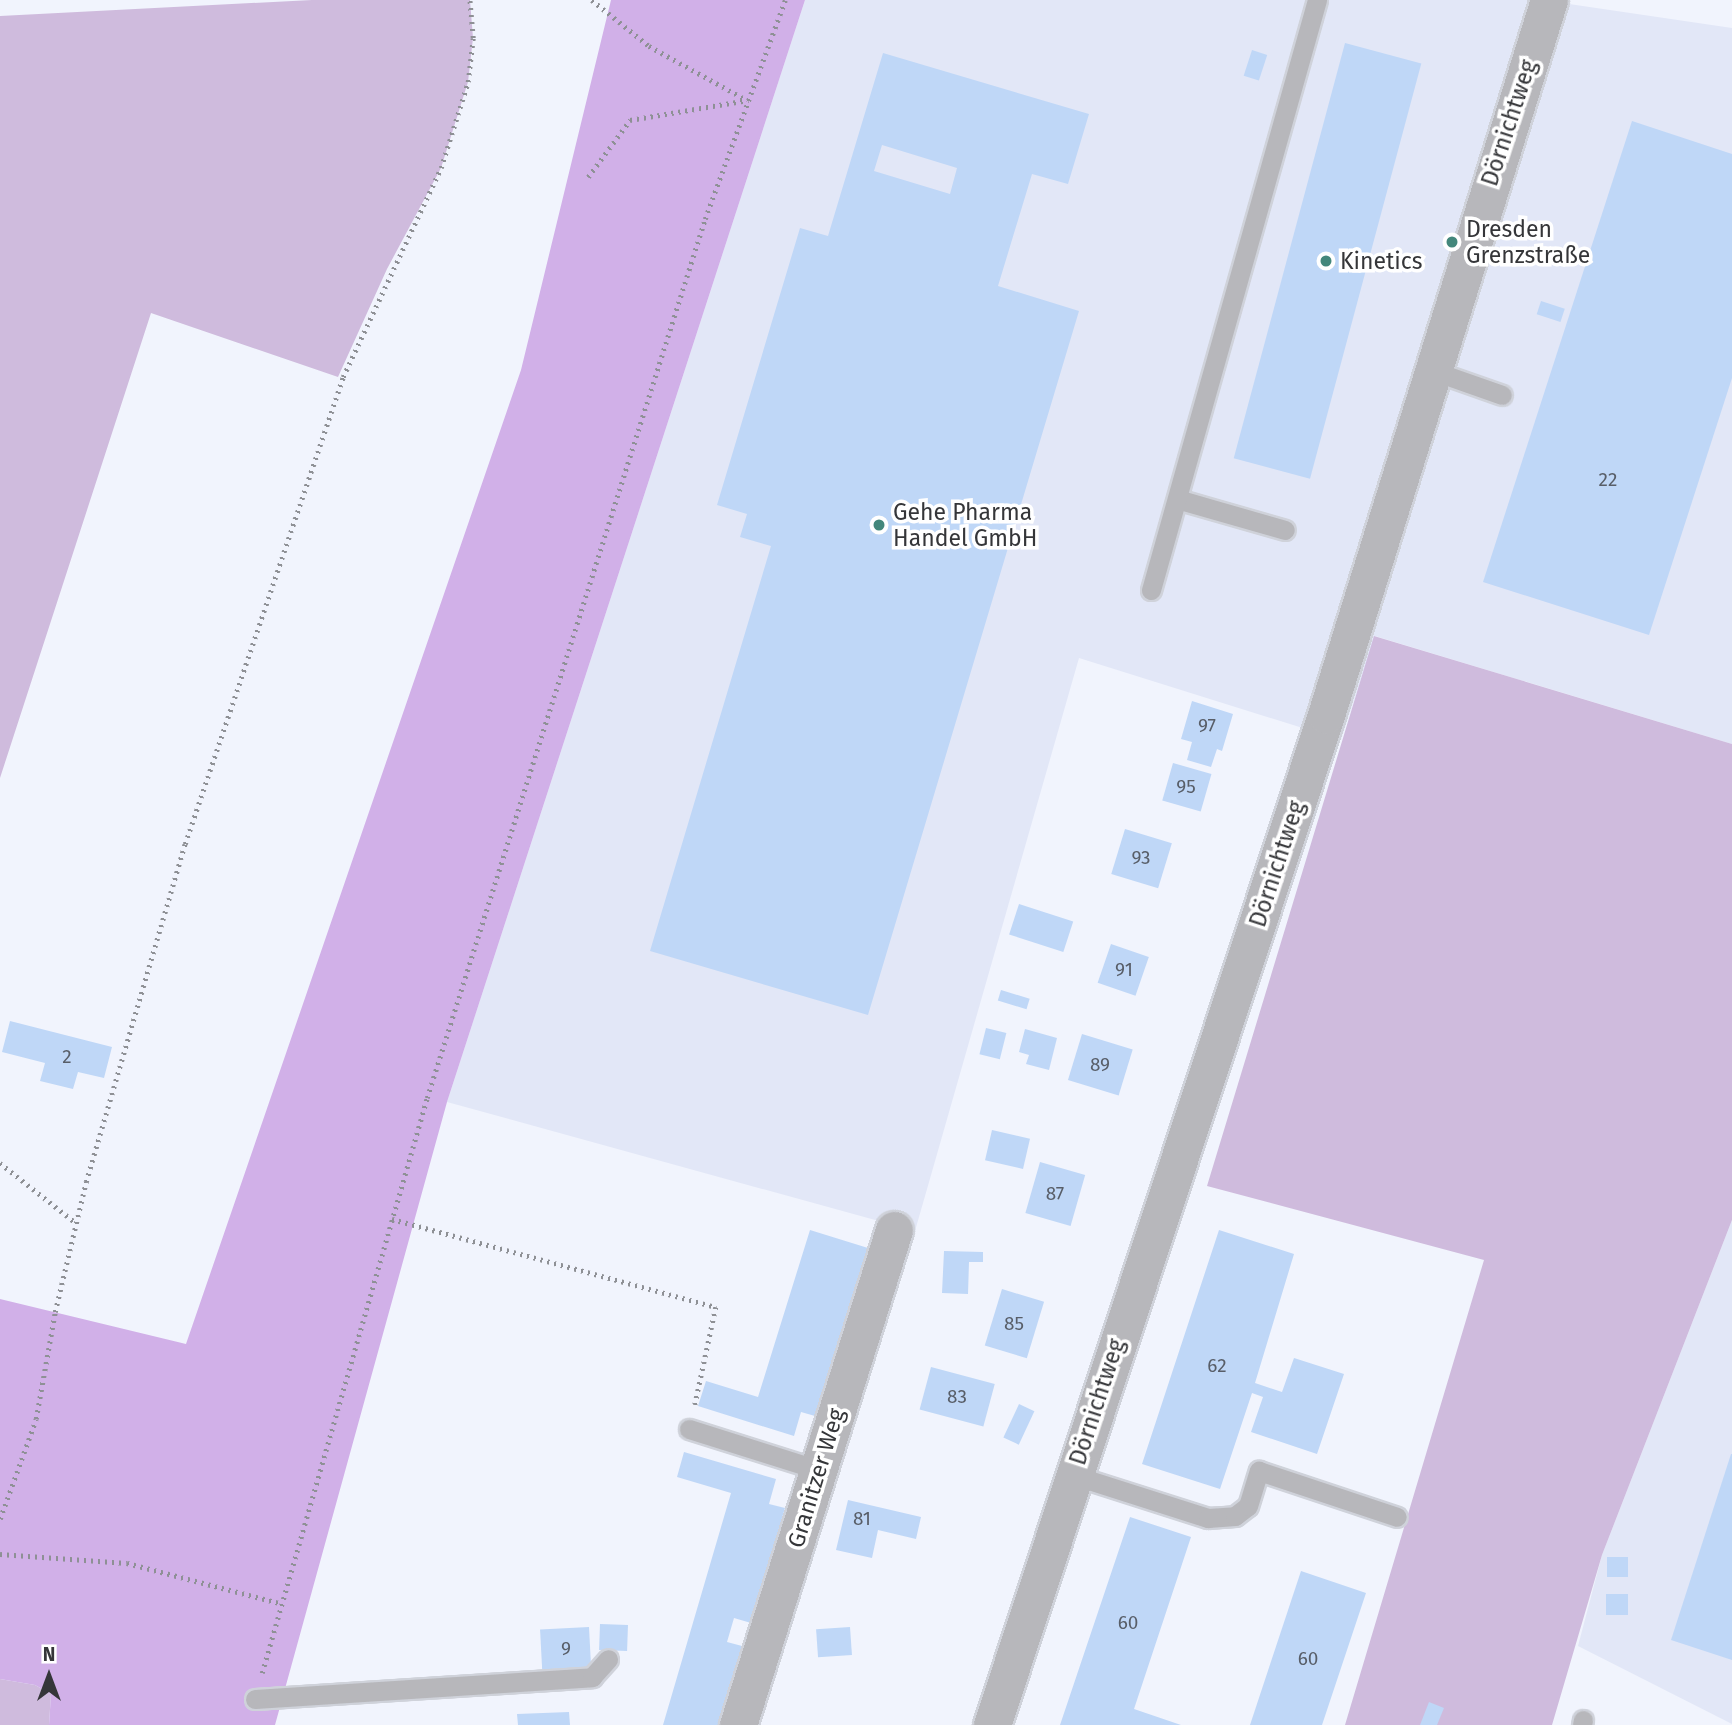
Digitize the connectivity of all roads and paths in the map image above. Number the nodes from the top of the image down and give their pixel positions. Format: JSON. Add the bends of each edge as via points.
{"nodes":[{"id":1,"x":470,"y":0,"type":"edge"},
{"id":2,"x":592,"y":0,"type":"edge"},
{"id":3,"x":785,"y":0,"type":"edge"},
{"id":4,"x":1317,"y":0,"type":"edge"},
{"id":5,"x":1549,"y":0,"type":"edge"},
{"id":6,"x":748,"y":100,"type":"junction"},
{"id":7,"x":588,"y":177,"type":"dead end"},
{"id":8,"x":1431,"y":370,"type":"junction"},
{"id":9,"x":1503,"y":396,"type":"dead end"},
{"id":10,"x":1177,"y":499,"type":"junction"},
{"id":11,"x":1285,"y":530,"type":"dead end"},
{"id":12,"x":1151,"y":590,"type":"dead end"},
{"id":13,"x":0,"y":1163,"type":"edge"},
{"id":14,"x":392,"y":1219,"type":"junction"},
{"id":15,"x":76,"y":1223,"type":"junction"},
{"id":16,"x":894,"y":1230,"type":"dead end"},
{"id":17,"x":689,"y":1429,"type":"joint"},
{"id":18,"x":819,"y":1470,"type":"junction"},
{"id":19,"x":1073,"y":1475,"type":"junction"},
{"id":20,"x":1397,"y":1517,"type":"dead end"},
{"id":21,"x":0,"y":1519,"type":"edge"},
{"id":22,"x":0,"y":1554,"type":"edge"},
{"id":23,"x":280,"y":1603,"type":"junction"},
{"id":24,"x":608,"y":1659,"type":"dead end"},
{"id":25,"x":255,"y":1699,"type":"joint"},
{"id":26,"x":738,"y":1725,"type":"edge"},
{"id":27,"x":992,"y":1725,"type":"edge"}],
"edges":[{"from":1,"to":15,"type":"path","via":[[473,38],[468,82],[442,168],[343,377],[185,844]]},
{"from":2,"to":6,"type":"path","via":[[649,46]]},
{"from":3,"to":6,"type":"path"},
{"from":4,"to":10,"type":"lane"},
{"from":5,"to":8,"type":"street","name":"Dörnichtweg"},
{"from":6,"to":7,"type":"path","via":[[630,120]]},
{"from":6,"to":14,"type":"path","via":[[700,233]]},
{"from":8,"to":9,"type":"lane"},
{"from":8,"to":19,"type":"street","name":"Dörnichtweg","via":[[1326,715]]},
{"from":10,"to":11,"type":"lane"},
{"from":10,"to":12,"type":"lane"},
{"from":13,"to":15,"type":"path"},
{"from":14,"to":17,"type":"path","via":[[716,1307]]},
{"from":14,"to":23,"type":"path"},
{"from":15,"to":21,"type":"path","via":[[36,1419]]},
{"from":16,"to":18,"type":"street","name":"Granitzer Weg"},
{"from":17,"to":18,"type":"lane"},
{"from":18,"to":26,"type":"street","name":"Granitzer Weg"},
{"from":19,"to":20,"type":"lane","via":[[1208,1518],[1235,1516],[1248,1506],[1259,1471]]},
{"from":19,"to":27,"type":"street","name":"Dörnichtweg"},
{"from":22,"to":23,"type":"path","via":[[127,1563]]},
{"from":23,"to":25,"type":"path"},
{"from":24,"to":25,"type":"lane","via":[[592,1677]]}]}
